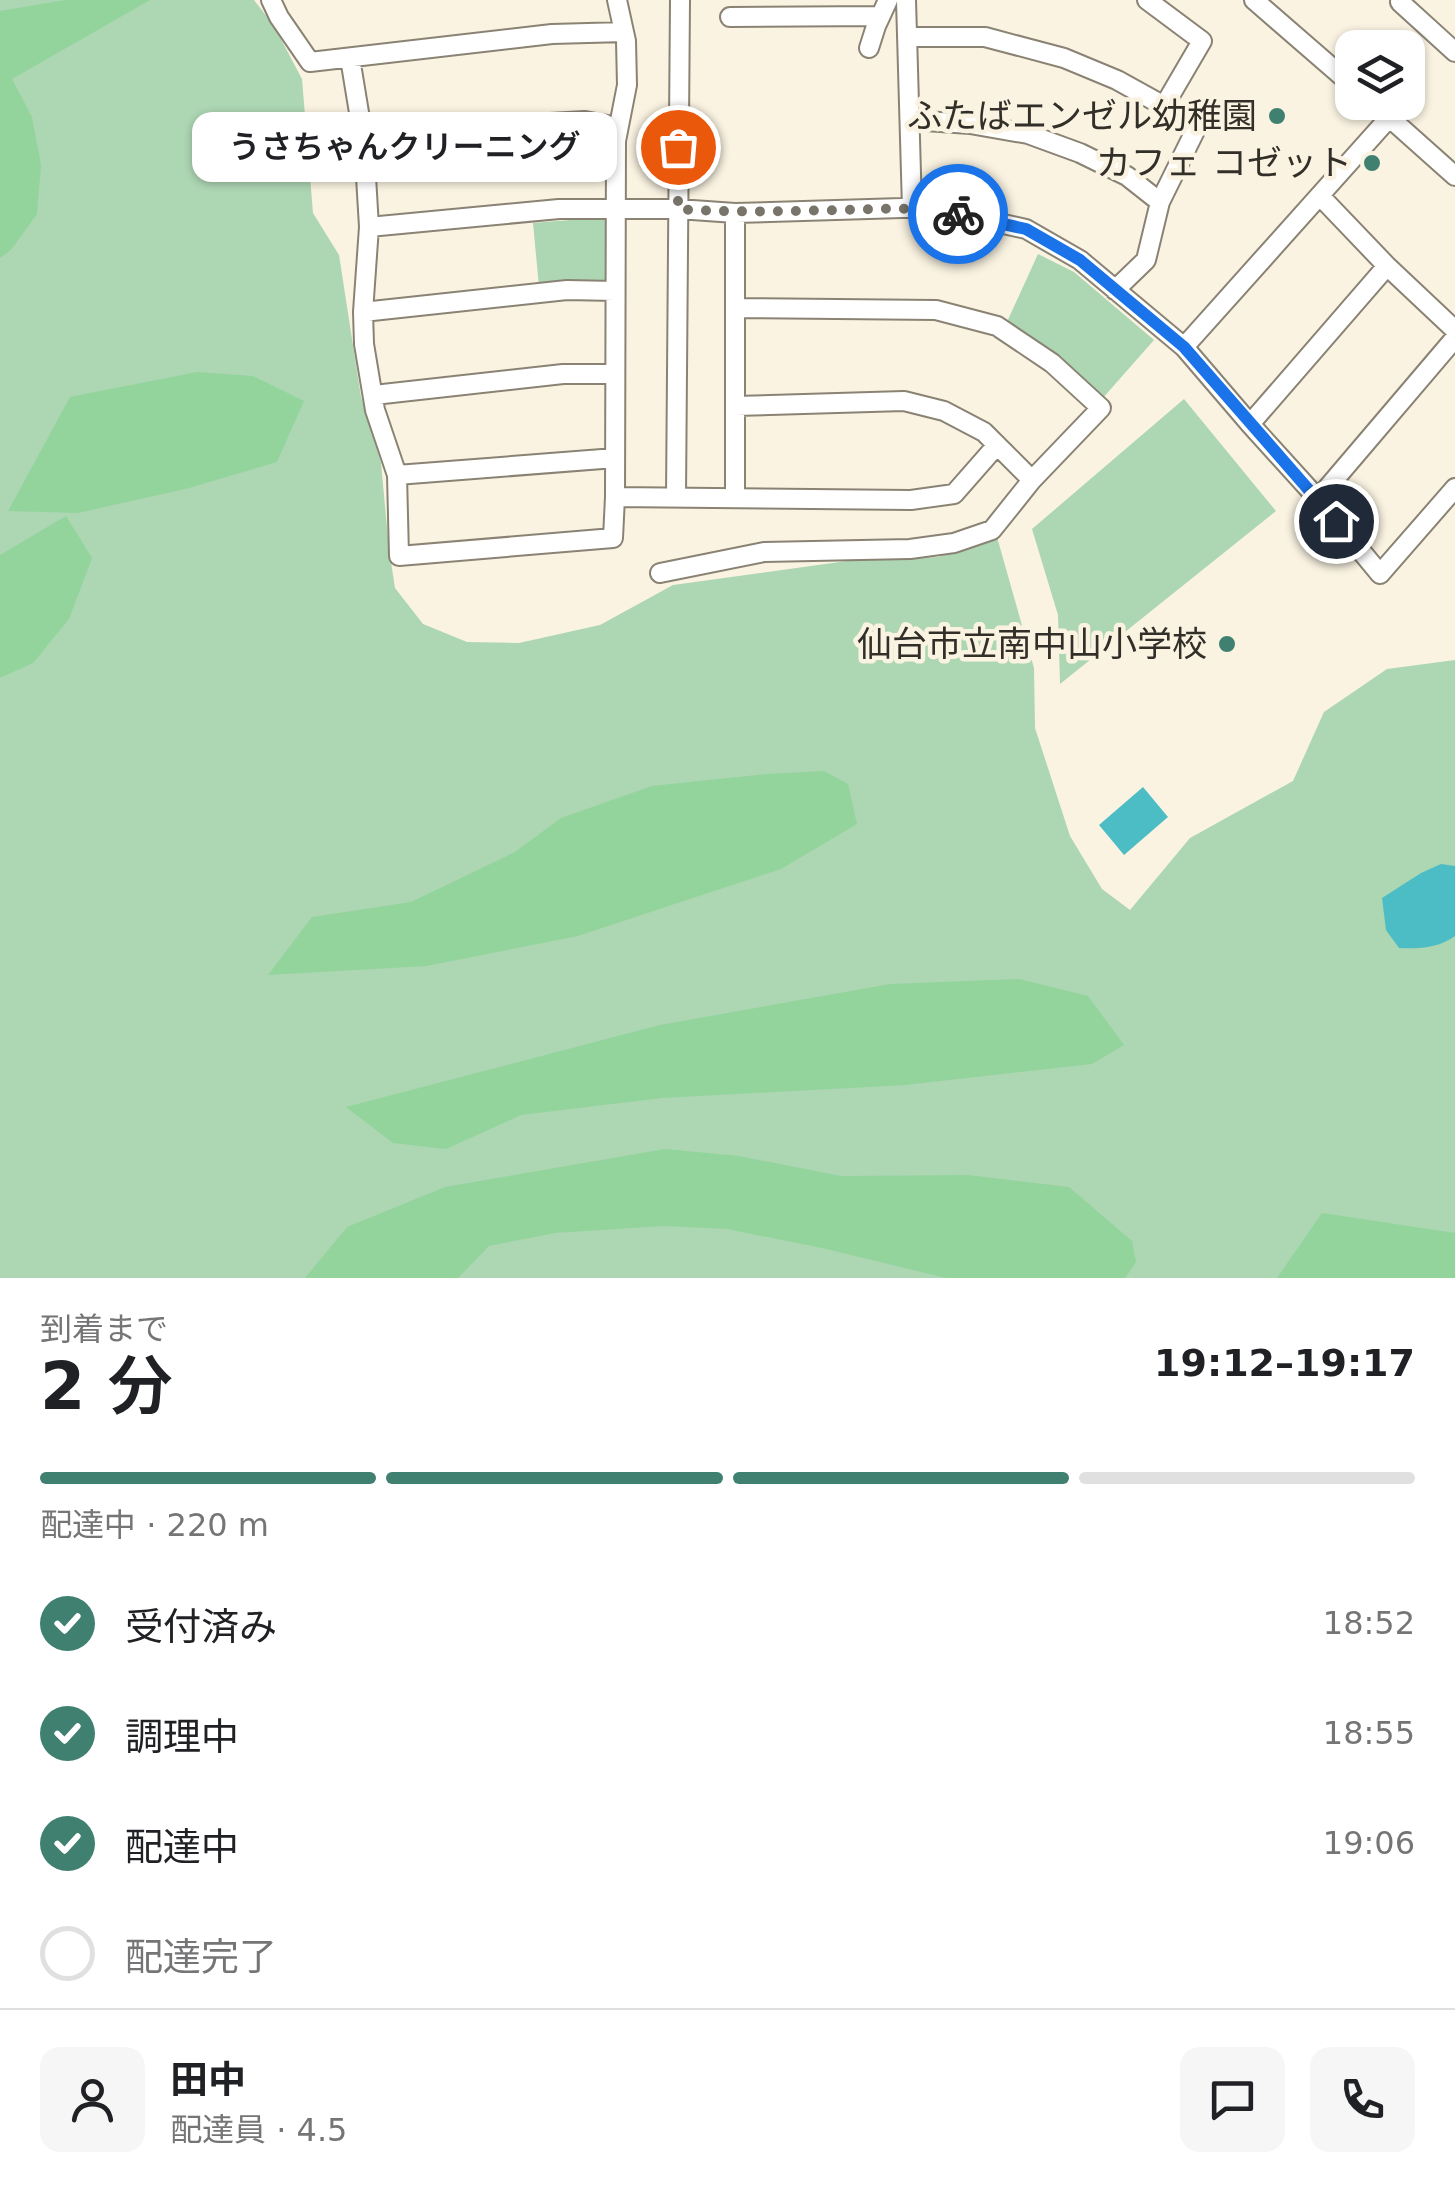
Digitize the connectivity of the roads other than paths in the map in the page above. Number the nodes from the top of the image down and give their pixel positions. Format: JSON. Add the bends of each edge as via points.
{"nodes":[{"id":1,"x":271,"y":0,"type":"edge"},
{"id":2,"x":618,"y":0,"type":"edge"},
{"id":3,"x":680,"y":0,"type":"edge"},
{"id":4,"x":906,"y":0,"type":"edge"},
{"id":5,"x":1147,"y":0,"type":"edge"},
{"id":6,"x":1254,"y":0,"type":"edge"},
{"id":7,"x":1402,"y":0,"type":"edge"},
{"id":8,"x":1274,"y":6,"type":"edge"},
{"id":9,"x":884,"y":8,"type":"edge"},
{"id":10,"x":730,"y":16,"type":"dead end"},
{"id":11,"x":624,"y":32,"type":"junction"},
{"id":12,"x":907,"y":36,"type":"junction"},
{"id":13,"x":869,"y":48,"type":"dead end"},
{"id":14,"x":1455,"y":52,"type":"edge"},
{"id":15,"x":350,"y":58,"type":"junction"},
{"id":16,"x":1335,"y":68,"type":"edge"},
{"id":17,"x":1164,"y":106,"type":"junction"},
{"id":18,"x":910,"y":120,"type":"junction"},
{"id":19,"x":1388,"y":120,"type":"joint"},
{"id":20,"x":618,"y":127,"type":"junction"},
{"id":21,"x":364,"y":143,"type":"junction"},
{"id":22,"x":1454,"y":172,"type":"edge"},
{"id":23,"x":1321,"y":197,"type":"junction"},
{"id":24,"x":1160,"y":202,"type":"junction"},
{"id":25,"x":616,"y":208,"type":"junction"},
{"id":26,"x":912,"y":208,"type":"junction"},
{"id":27,"x":678,"y":209,"type":"junction"},
{"id":28,"x":735,"y":213,"type":"junction"},
{"id":29,"x":368,"y":227,"type":"junction"},
{"id":30,"x":1387,"y":266,"type":"junction"},
{"id":31,"x":1115,"y":290,"type":"junction"},
{"id":32,"x":615,"y":291,"type":"junction"},
{"id":33,"x":735,"y":308,"type":"junction"},
{"id":34,"x":363,"y":312,"type":"junction"},
{"id":35,"x":1455,"y":330,"type":"edge"},
{"id":36,"x":1455,"y":338,"type":"edge"},
{"id":37,"x":1184,"y":347,"type":"junction"},
{"id":38,"x":615,"y":374,"type":"junction"},
{"id":39,"x":374,"y":395,"type":"junction"},
{"id":40,"x":734,"y":406,"type":"junction"},
{"id":41,"x":1250,"y":424,"type":"junction"},
{"id":42,"x":997,"y":445,"type":"junction"},
{"id":43,"x":615,"y":458,"type":"junction"},
{"id":44,"x":397,"y":476,"type":"junction"},
{"id":45,"x":1032,"y":480,"type":"junction"},
{"id":46,"x":1455,"y":488,"type":"edge"},
{"id":47,"x":615,"y":497,"type":"junction"},
{"id":48,"x":676,"y":497,"type":"junction"},
{"id":49,"x":735,"y":497,"type":"junction"},
{"id":50,"x":1318,"y":499,"type":"junction"},
{"id":51,"x":660,"y":573,"type":"dead end"}],
"edges":[{"from":1,"to":15,"type":"street","via":[[310,62]]},
{"from":2,"to":11,"type":"street"},
{"from":3,"to":27,"type":"street"},
{"from":4,"to":12,"type":"street"},
{"from":5,"to":17,"type":"street","via":[[1202,41]]},
{"from":6,"to":8,"type":"street"},
{"from":7,"to":14,"type":"street"},
{"from":8,"to":16,"type":"street"},
{"from":9,"to":10,"type":"street"},
{"from":9,"to":13,"type":"street"},
{"from":11,"to":15,"type":"street"},
{"from":11,"to":20,"type":"street","via":[[626,86]]},
{"from":12,"to":17,"type":"street","via":[[986,37],[1064,58]]},
{"from":12,"to":18,"type":"street"},
{"from":15,"to":21,"type":"street"},
{"from":17,"to":24,"type":"street","via":[[1195,130]]},
{"from":18,"to":24,"type":"street","via":[[1028,134],[1127,176]]},
{"from":18,"to":26,"type":"street"},
{"from":19,"to":22,"type":"street"},
{"from":19,"to":23,"type":"street"},
{"from":20,"to":21,"type":"street","via":[[550,123]]},
{"from":20,"to":25,"type":"street"},
{"from":21,"to":29,"type":"street"},
{"from":23,"to":30,"type":"street"},
{"from":23,"to":37,"type":"street"},
{"from":24,"to":31,"type":"street","via":[[1146,260]]},
{"from":25,"to":27,"type":"street"},
{"from":25,"to":29,"type":"street"},
{"from":25,"to":32,"type":"street"},
{"from":26,"to":28,"type":"street"},
{"from":26,"to":31,"type":"street","via":[[1026,229]]},
{"from":27,"to":28,"type":"street"},
{"from":27,"to":48,"type":"street"},
{"from":28,"to":33,"type":"street"},
{"from":29,"to":34,"type":"street"},
{"from":30,"to":35,"type":"street"},
{"from":30,"to":41,"type":"street"},
{"from":31,"to":37,"type":"street"},
{"from":32,"to":34,"type":"street"},
{"from":32,"to":38,"type":"street"},
{"from":33,"to":40,"type":"street"},
{"from":33,"to":45,"type":"street","via":[[936,310],[997,326],[1101,408]]},
{"from":34,"to":39,"type":"street"},
{"from":36,"to":50,"type":"street"},
{"from":37,"to":41,"type":"street"},
{"from":38,"to":39,"type":"street"},
{"from":38,"to":43,"type":"street"},
{"from":39,"to":44,"type":"street"},
{"from":40,"to":42,"type":"street","via":[[904,401],[944,411]]},
{"from":40,"to":49,"type":"street"},
{"from":41,"to":50,"type":"street"},
{"from":42,"to":45,"type":"street"},
{"from":42,"to":49,"type":"street","via":[[954,494],[912,500]]},
{"from":43,"to":44,"type":"street"},
{"from":43,"to":47,"type":"street"},
{"from":44,"to":47,"type":"street","via":[[399,556],[612,538]]},
{"from":45,"to":51,"type":"street","via":[[992,530],[954,543],[764,552]]},
{"from":46,"to":50,"type":"street","via":[[1380,574]]},
{"from":47,"to":48,"type":"street"},
{"from":48,"to":49,"type":"street"}]}
